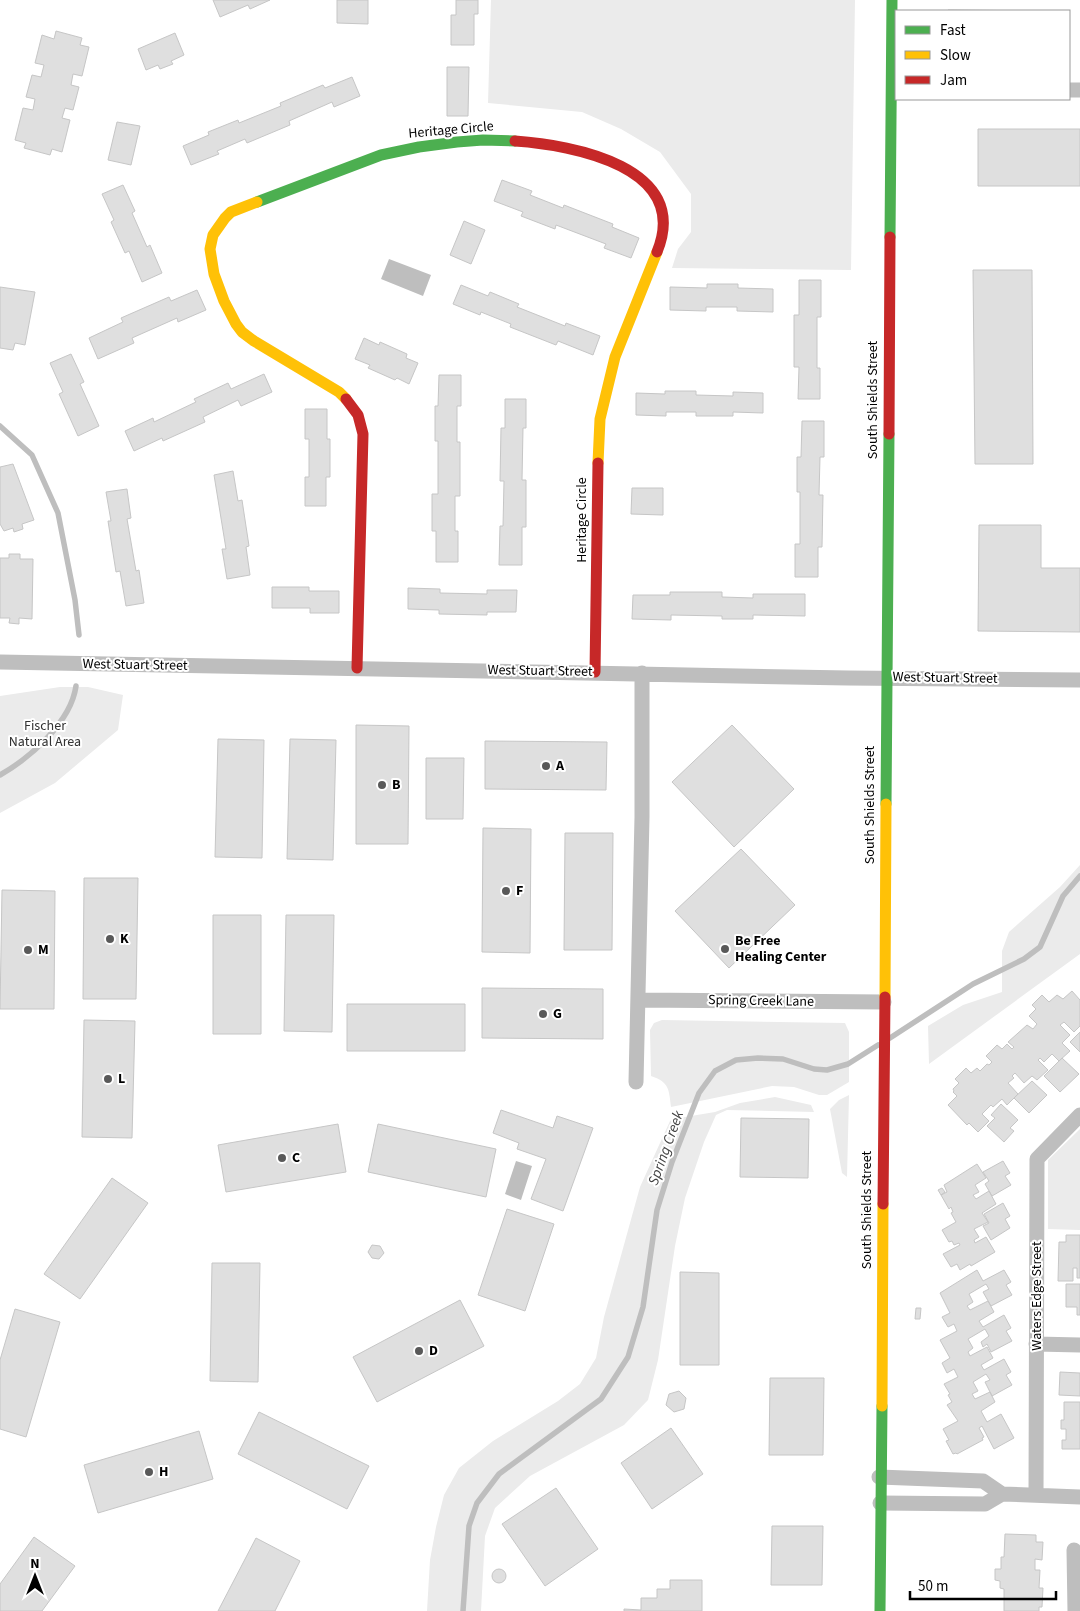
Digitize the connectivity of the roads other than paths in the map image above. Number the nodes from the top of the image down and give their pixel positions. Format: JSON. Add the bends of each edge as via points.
{"nodes":[{"id":1,"x":892,"y":0,"type":"edge"},
{"id":2,"x":894,"y":90,"type":"edge"},
{"id":3,"x":0,"y":662,"type":"edge"},
{"id":4,"x":357,"y":668,"type":"junction"},
{"id":5,"x":595,"y":672,"type":"junction"},
{"id":6,"x":642,"y":673,"type":"junction"},
{"id":7,"x":887,"y":678,"type":"junction"},
{"id":8,"x":1080,"y":680,"type":"edge"},
{"id":9,"x":638,"y":1000,"type":"junction"},
{"id":10,"x":884,"y":1002,"type":"junction"},
{"id":11,"x":636,"y":1082,"type":"dead end"},
{"id":12,"x":1080,"y":1115,"type":"edge"},
{"id":13,"x":1036,"y":1344,"type":"junction"},
{"id":14,"x":1080,"y":1345,"type":"edge"},
{"id":15,"x":880,"y":1477,"type":"junction"},
{"id":16,"x":1002,"y":1494,"type":"junction"},
{"id":17,"x":1036,"y":1494,"type":"junction"},
{"id":18,"x":1080,"y":1497,"type":"edge"},
{"id":19,"x":880,"y":1503,"type":"junction"},
{"id":20,"x":1074,"y":1550,"type":"dead end"},
{"id":21,"x":880,"y":1611,"type":"edge"},
{"id":22,"x":1075,"y":1611,"type":"edge"}],
"edges":[{"from":1,"to":2,"type":"main road","name":"South Shields Street"},
{"from":2,"to":7,"type":"main road","name":"South Shields Street"},
{"from":3,"to":4,"type":"street","name":"West Stuart Street"},
{"from":4,"to":5,"type":"street","name":"West Stuart Street"},
{"from":4,"to":5,"type":"main road","name":"Heritage Circle","via":[[363,434],[360,415],[339,392],[242,331],[215,279],[209,256],[210,240],[217,226],[231,212],[381,155],[443,143],[483,140],[515,141],[581,151],[608,160],[631,171],[648,185],[662,211],[660,243],[615,357],[600,419]]},
{"from":5,"to":6,"type":"street","name":"West Stuart Street"},
{"from":6,"to":7,"type":"street","name":"West Stuart Street"},
{"from":6,"to":9,"type":"street"},
{"from":7,"to":8,"type":"street","name":"West Stuart Street"},
{"from":7,"to":10,"type":"main road","name":"South Shields Street"},
{"from":9,"to":10,"type":"street","name":"Spring Creek Lane"},
{"from":9,"to":11,"type":"street"},
{"from":10,"to":15,"type":"main road","name":"South Shields Street"},
{"from":12,"to":13,"type":"street","name":"Waters Edge Street","via":[[1037,1159]]},
{"from":13,"to":14,"type":"street"},
{"from":13,"to":17,"type":"street","name":"Waters Edge Street"},
{"from":15,"to":16,"type":"street","via":[[983,1481]]},
{"from":15,"to":19,"type":"main road","name":"South Shields Street"},
{"from":16,"to":17,"type":"street"},
{"from":16,"to":19,"type":"street","via":[[985,1504]]},
{"from":17,"to":18,"type":"street"},
{"from":19,"to":21,"type":"main road","name":"South Shields Street"},
{"from":20,"to":22,"type":"street"}]}
